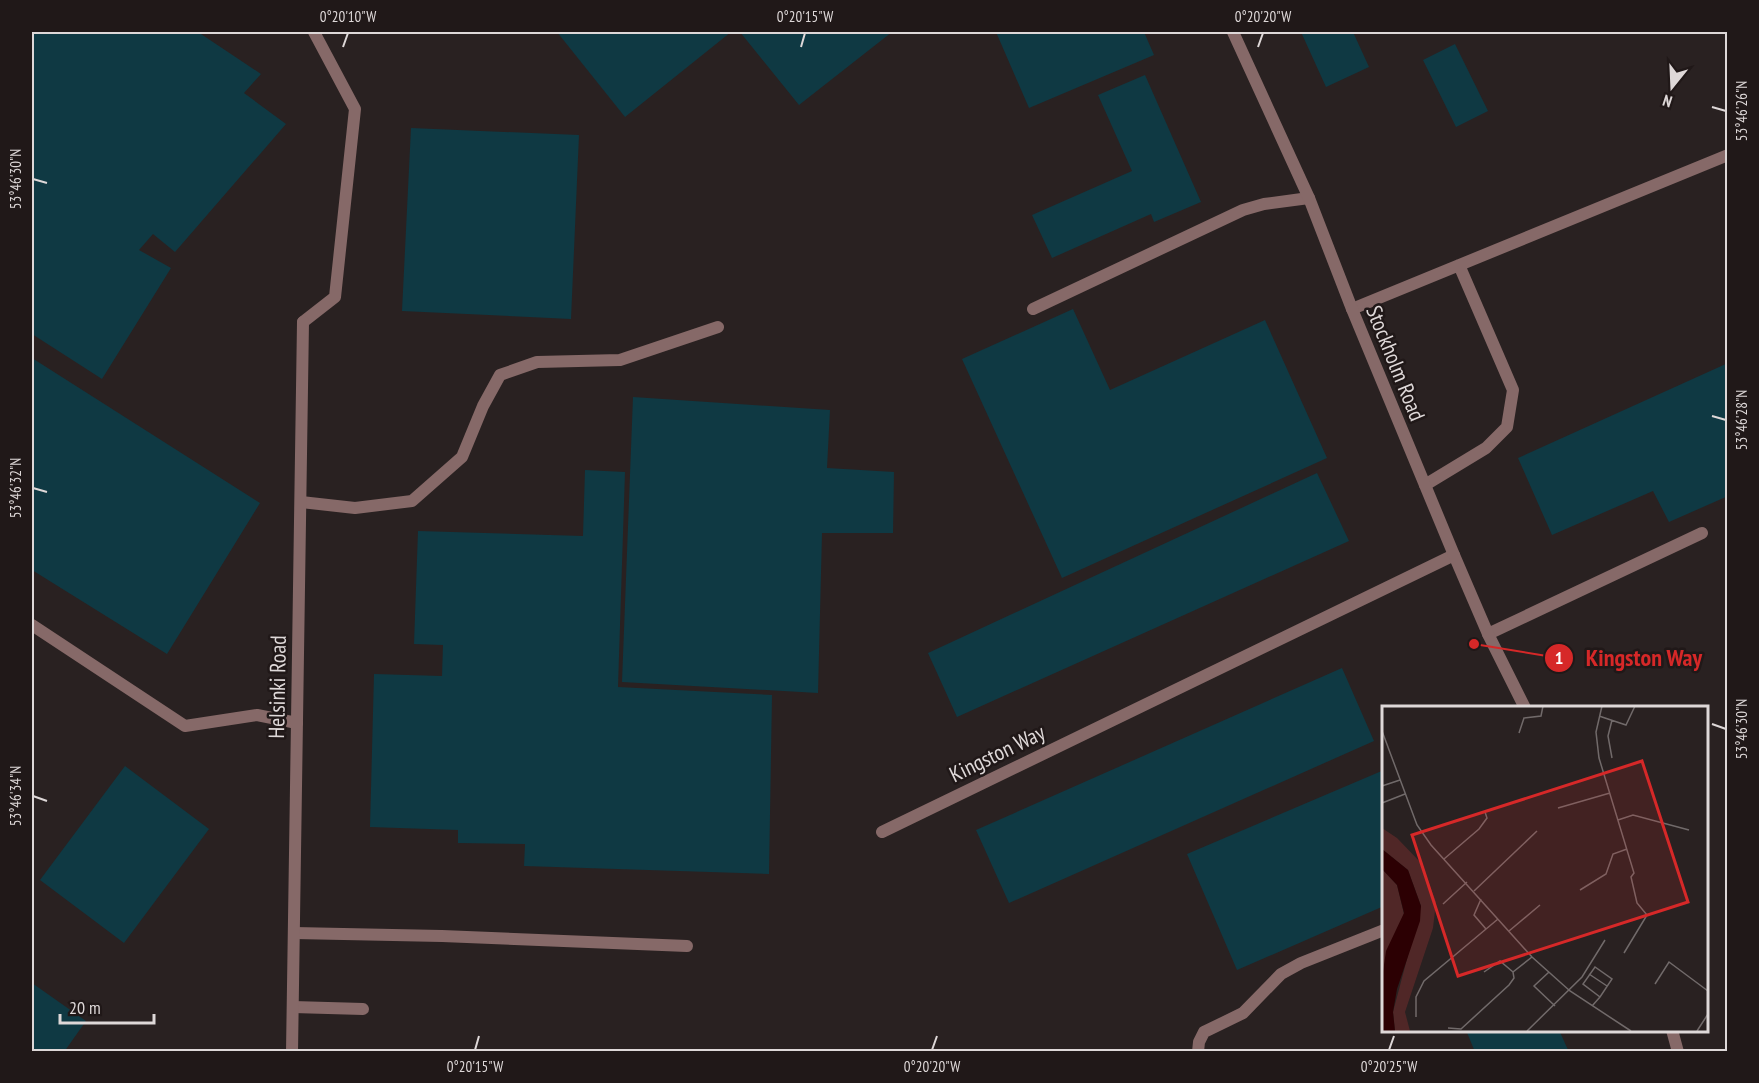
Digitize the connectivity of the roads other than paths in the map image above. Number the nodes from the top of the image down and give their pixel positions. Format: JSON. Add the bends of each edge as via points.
{"nodes":[{"id":1,"x":314,"y":32,"type":"edge"},
{"id":2,"x":1233,"y":32,"type":"edge"},
{"id":3,"x":1728,"y":155,"type":"edge"},
{"id":4,"x":1309,"y":198,"type":"junction"},
{"id":5,"x":1459,"y":265,"type":"junction"},
{"id":6,"x":1033,"y":309,"type":"dead end"},
{"id":7,"x":1352,"y":309,"type":"junction"},
{"id":8,"x":718,"y":327,"type":"dead end"},
{"id":9,"x":1425,"y":485,"type":"junction"},
{"id":10,"x":301,"y":502,"type":"junction"},
{"id":11,"x":1702,"y":532,"type":"dead end"},
{"id":12,"x":1454,"y":555,"type":"junction"},
{"id":13,"x":32,"y":625,"type":"edge"},
{"id":14,"x":1488,"y":634,"type":"junction"},
{"id":15,"x":1524,"y":706,"type":"edge"},
{"id":16,"x":297,"y":723,"type":"junction"},
{"id":17,"x":882,"y":832,"type":"dead end"},
{"id":18,"x":1382,"y":931,"type":"edge"},
{"id":19,"x":294,"y":933,"type":"junction"},
{"id":20,"x":687,"y":946,"type":"dead end"},
{"id":21,"x":293,"y":1006,"type":"junction"},
{"id":22,"x":363,"y":1009,"type":"dead end"},
{"id":23,"x":1673,"y":1032,"type":"edge"},
{"id":24,"x":292,"y":1052,"type":"edge"},
{"id":25,"x":1198,"y":1052,"type":"edge"},
{"id":26,"x":1678,"y":1052,"type":"edge"}],
"edges":[{"from":1,"to":10,"type":"street","name":"Helsinki Road","via":[[355,109],[335,297],[303,322]]},
{"from":2,"to":4,"type":"street","name":"Stockholm Road"},
{"from":3,"to":5,"type":"street"},
{"from":4,"to":6,"type":"street","via":[[1243,210]]},
{"from":4,"to":7,"type":"street","name":"Stockholm Road"},
{"from":5,"to":7,"type":"street"},
{"from":5,"to":9,"type":"street","via":[[1513,390],[1507,426],[1486,448]]},
{"from":7,"to":9,"type":"street","name":"Stockholm Road"},
{"from":8,"to":10,"type":"street","via":[[620,360],[537,362],[500,375],[462,457],[412,501],[355,508]]},
{"from":9,"to":12,"type":"street","name":"Stockholm Road"},
{"from":10,"to":16,"type":"street","name":"Helsinki Road"},
{"from":11,"to":14,"type":"street"},
{"from":12,"to":14,"type":"street","name":"Stockholm Road"},
{"from":12,"to":17,"type":"street","name":"Kingston Way"},
{"from":13,"to":16,"type":"street","via":[[185,726],[257,715]]},
{"from":14,"to":15,"type":"street","name":"Stockholm Road"},
{"from":16,"to":19,"type":"street","name":"Helsinki Road"},
{"from":18,"to":25,"type":"street","via":[[1281,974],[1243,1013],[1204,1032]]},
{"from":19,"to":20,"type":"street"},
{"from":19,"to":21,"type":"street","name":"Helsinki Road"},
{"from":21,"to":22,"type":"street"},
{"from":21,"to":24,"type":"street","name":"Helsinki Road"},
{"from":23,"to":26,"type":"street"}]}
